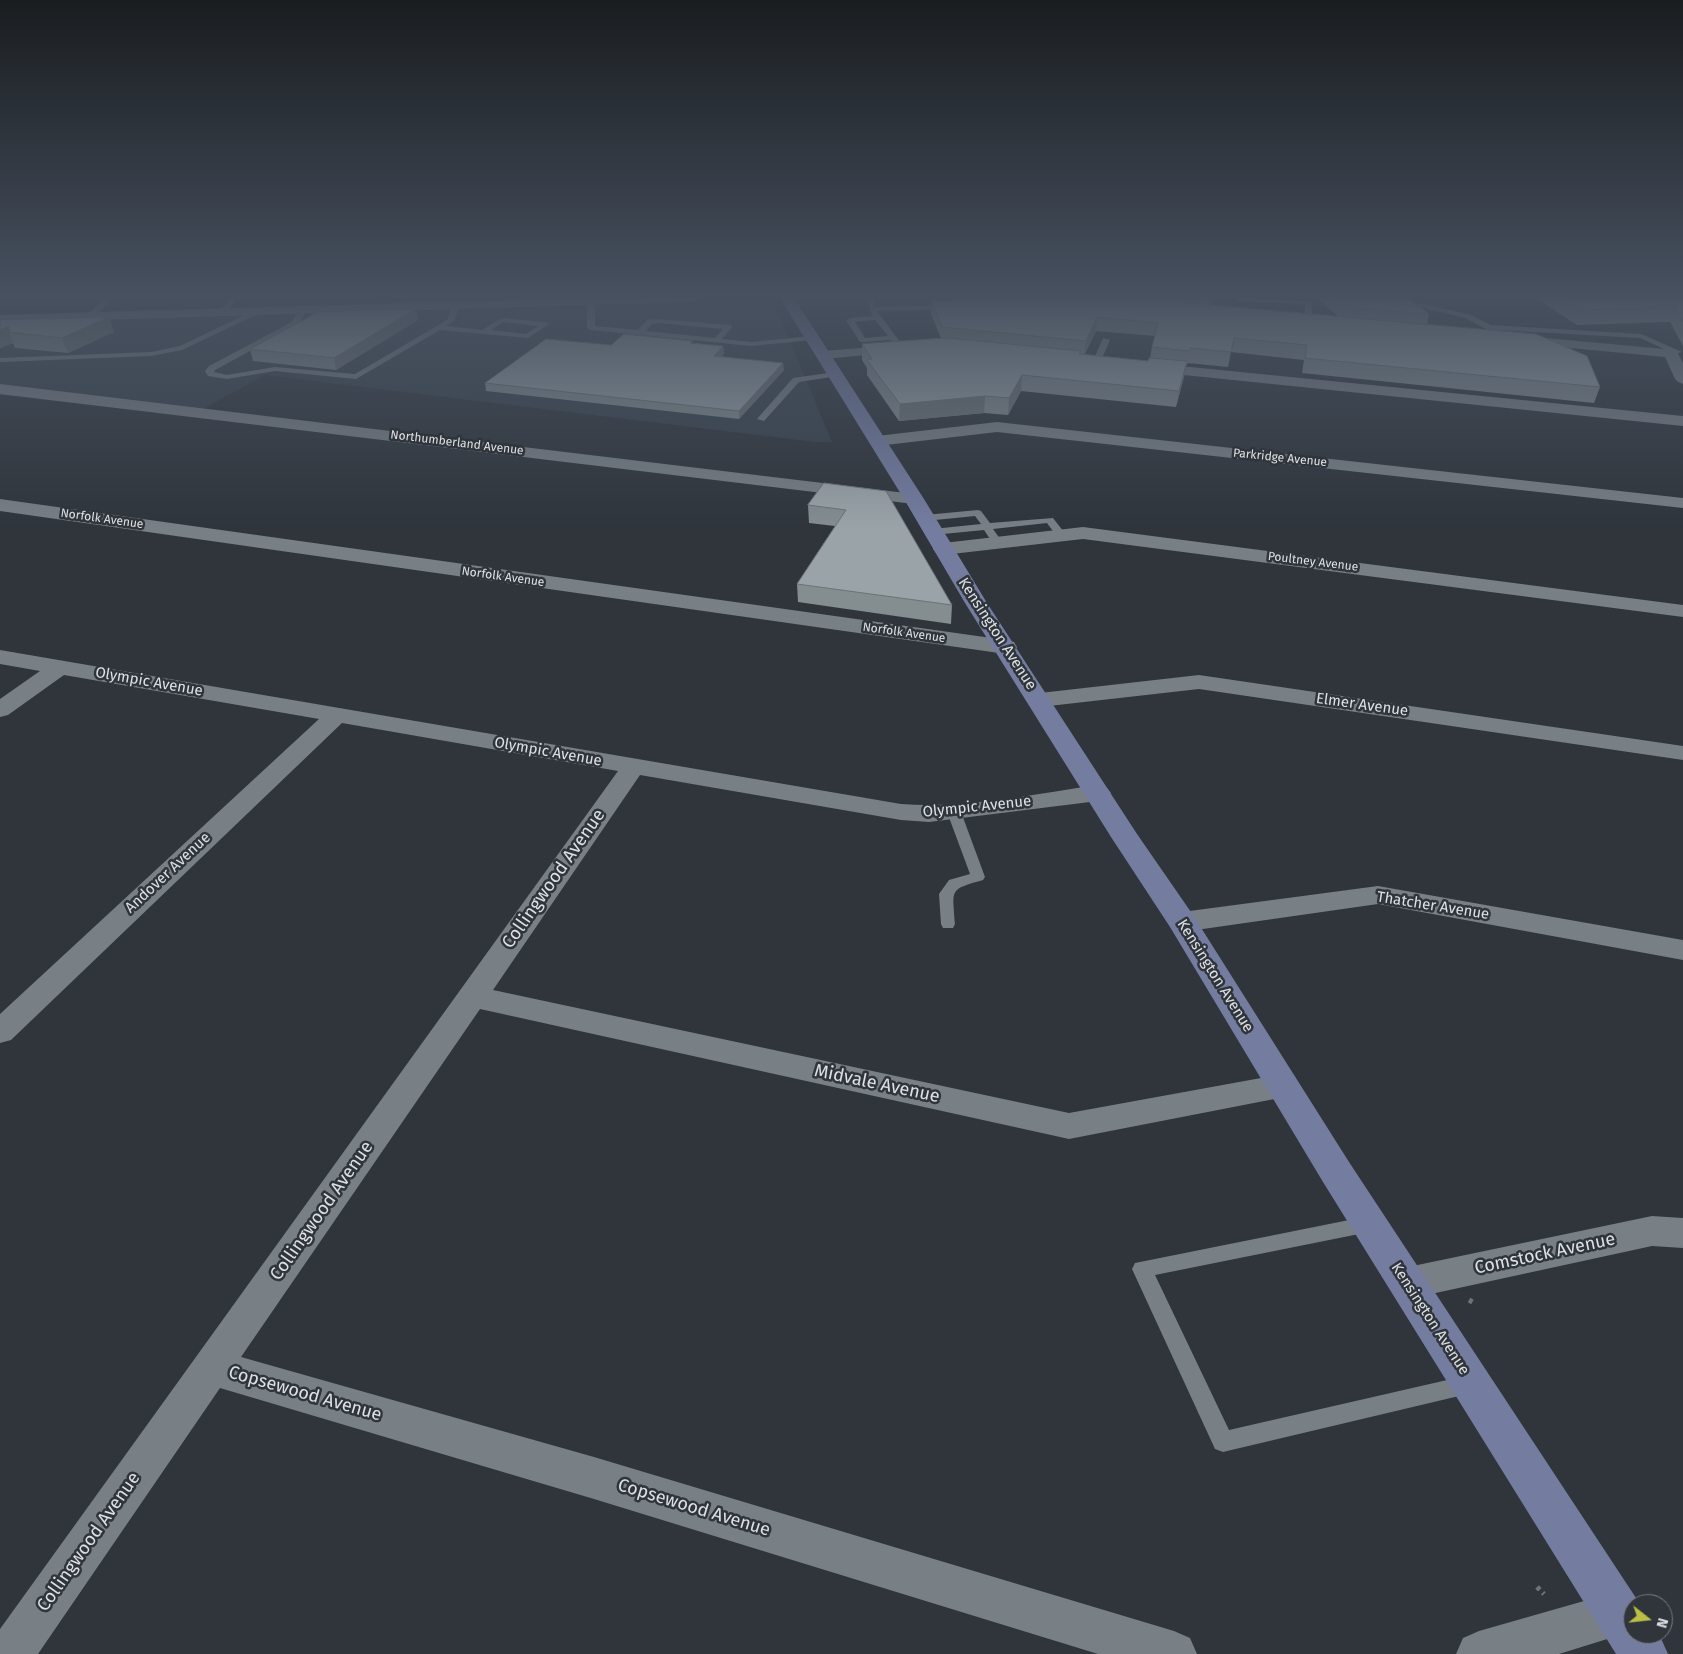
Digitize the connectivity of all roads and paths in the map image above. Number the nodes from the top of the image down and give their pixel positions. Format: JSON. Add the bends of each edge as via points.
{"nodes":[{"id":1,"x":217,"y":375,"type":"edge"},
{"id":2,"x":244,"y":375,"type":"edge"},
{"id":3,"x":338,"y":375,"type":"edge"},
{"id":4,"x":359,"y":375,"type":"edge"},
{"id":5,"x":801,"y":375,"type":"edge"},
{"id":6,"x":835,"y":375,"type":"edge"},
{"id":7,"x":1227,"y":375,"type":"edge"},
{"id":8,"x":0,"y":389,"type":"edge"},
{"id":9,"x":761,"y":419,"type":"dead end"},
{"id":10,"x":1683,"y":421,"type":"edge"},
{"id":11,"x":876,"y":441,"type":"junction"},
{"id":12,"x":1683,"y":503,"type":"edge"},
{"id":13,"x":0,"y":505,"type":"edge"},
{"id":14,"x":928,"y":525,"type":"junction"},
{"id":15,"x":987,"y":526,"type":"junction"},
{"id":16,"x":1062,"y":536,"type":"junction"},
{"id":17,"x":998,"y":543,"type":"junction"},
{"id":18,"x":1683,"y":611,"type":"edge"},
{"id":19,"x":1006,"y":647,"type":"junction"},
{"id":20,"x":0,"y":657,"type":"edge"},
{"id":21,"x":60,"y":667,"type":"junction"},
{"id":22,"x":1040,"y":700,"type":"junction"},
{"id":23,"x":0,"y":710,"type":"edge"},
{"id":24,"x":337,"y":715,"type":"junction"},
{"id":25,"x":1683,"y":752,"type":"edge"},
{"id":26,"x":633,"y":767,"type":"junction"},
{"id":27,"x":1098,"y":793,"type":"junction"},
{"id":28,"x":954,"y":812,"type":"junction"},
{"id":29,"x":1182,"y":922,"type":"junction"},
{"id":30,"x":948,"y":924,"type":"dead end"},
{"id":31,"x":1683,"y":950,"type":"edge"},
{"id":32,"x":472,"y":996,"type":"junction"},
{"id":33,"x":0,"y":1032,"type":"edge"},
{"id":34,"x":1283,"y":1086,"type":"junction"},
{"id":35,"x":1370,"y":1224,"type":"junction"},
{"id":36,"x":1683,"y":1233,"type":"edge"},
{"id":37,"x":1408,"y":1284,"type":"junction"},
{"id":38,"x":1468,"y":1300,"type":"dead end"},
{"id":39,"x":1476,"y":1304,"type":"dead end"},
{"id":40,"x":212,"y":1366,"type":"junction"},
{"id":41,"x":1472,"y":1385,"type":"junction"},
{"id":42,"x":1538,"y":1587,"type":"dead end"},
{"id":43,"x":1544,"y":1594,"type":"dead end"},
{"id":44,"x":1619,"y":1614,"type":"junction"},
{"id":45,"x":10,"y":1654,"type":"edge"},
{"id":46,"x":1174,"y":1654,"type":"edge"},
{"id":47,"x":1479,"y":1654,"type":"edge"},
{"id":48,"x":1644,"y":1654,"type":"edge"}],
"edges":[{"from":1,"to":2,"type":"lane"},
{"from":3,"to":4,"type":"lane"},
{"from":5,"to":9,"type":"lane"},
{"from":6,"to":11,"type":"street","name":"Kensington Avenue"},
{"from":7,"to":10,"type":"street"},
{"from":8,"to":14,"type":"street","name":"Northumberland Avenue"},
{"from":11,"to":12,"type":"street","name":"Parkridge Avenue","via":[[997,427]]},
{"from":11,"to":14,"type":"street","name":"Kensington Avenue"},
{"from":13,"to":19,"type":"street","name":"Norfolk Avenue"},
{"from":14,"to":15,"type":"lane"},
{"from":14,"to":15,"type":"lane","via":[[978,513]]},
{"from":14,"to":17,"type":"street","name":"Poultney Avenue"},
{"from":14,"to":19,"type":"street","name":"Kensington Avenue"},
{"from":15,"to":16,"type":"lane","via":[[1050,520]]},
{"from":15,"to":17,"type":"lane"},
{"from":16,"to":17,"type":"street","name":"Poultney Avenue"},
{"from":16,"to":18,"type":"street","name":"Poultney Avenue","via":[[1083,533]]},
{"from":19,"to":22,"type":"street","name":"Kensington Avenue"},
{"from":20,"to":21,"type":"street","name":"Olympic Avenue"},
{"from":21,"to":23,"type":"street"},
{"from":21,"to":24,"type":"street","name":"Olympic Avenue"},
{"from":22,"to":25,"type":"street","name":"Elmer Avenue","via":[[1199,682]]},
{"from":22,"to":27,"type":"street","name":"Kensington Avenue"},
{"from":24,"to":26,"type":"street","name":"Olympic Avenue"},
{"from":24,"to":33,"type":"street","name":"Andover Avenue"},
{"from":26,"to":28,"type":"street","name":"Olympic Avenue","via":[[901,812]]},
{"from":26,"to":32,"type":"street","name":"Collingwood Avenue"},
{"from":27,"to":28,"type":"street","name":"Olympic Avenue"},
{"from":27,"to":29,"type":"street","name":"Kensington Avenue"},
{"from":28,"to":30,"type":"lane","via":[[978,877],[954,882],[946,894]]},
{"from":29,"to":31,"type":"street","name":"Thatcher Avenue","via":[[1378,895]]},
{"from":29,"to":34,"type":"street","name":"Kensington Avenue"},
{"from":32,"to":34,"type":"street","name":"Midvale Avenue","via":[[1069,1126]]},
{"from":32,"to":40,"type":"street","name":"Collingwood Avenue"},
{"from":34,"to":35,"type":"street","name":"Kensington Avenue"},
{"from":35,"to":37,"type":"street","name":"Kensington Avenue"},
{"from":35,"to":41,"type":"lane","via":[[1142,1269],[1223,1442]]},
{"from":36,"to":37,"type":"street","name":"Comstock Avenue","via":[[1652,1231]]},
{"from":37,"to":41,"type":"street","name":"Kensington Avenue"},
{"from":38,"to":39,"type":"path"},
{"from":40,"to":45,"type":"street","name":"Collingwood Avenue"},
{"from":40,"to":46,"type":"street","name":"Copsewood Avenue"},
{"from":41,"to":44,"type":"street","name":"Kensington Avenue"},
{"from":42,"to":43,"type":"path"},
{"from":44,"to":47,"type":"street"},
{"from":44,"to":48,"type":"street","name":"Kensington Avenue"}]}
